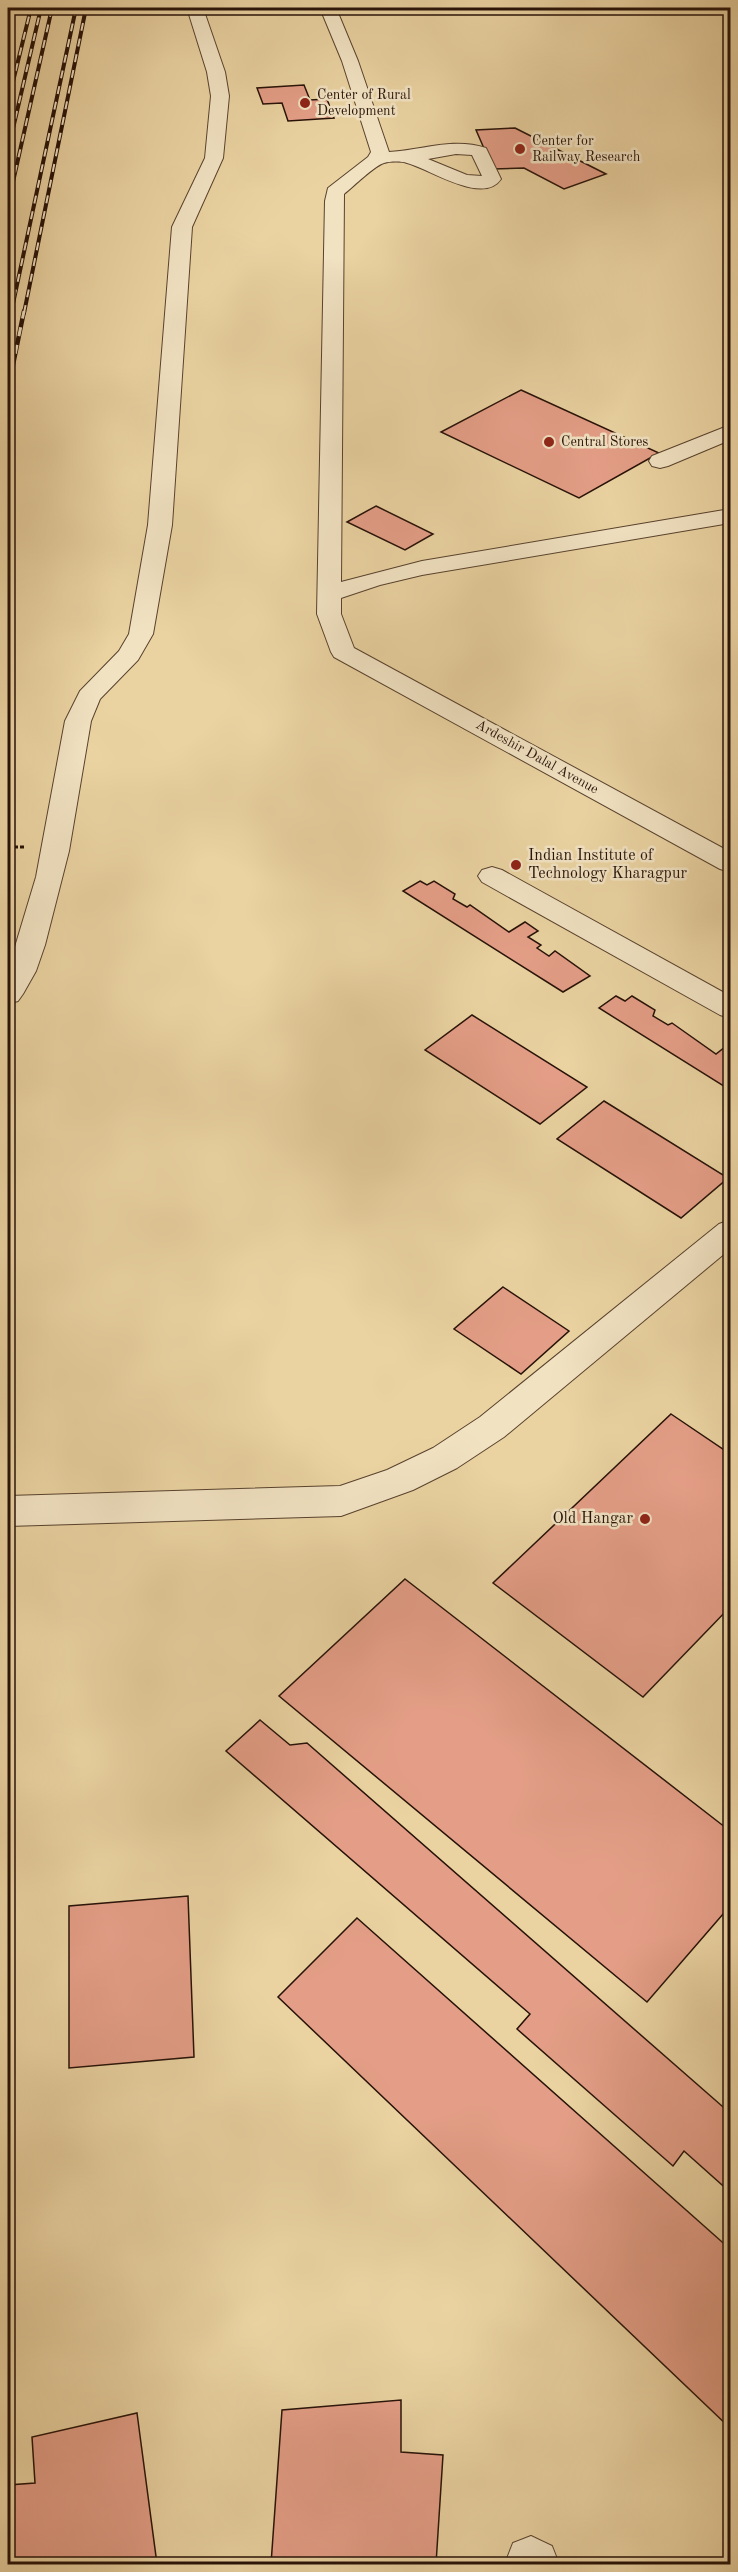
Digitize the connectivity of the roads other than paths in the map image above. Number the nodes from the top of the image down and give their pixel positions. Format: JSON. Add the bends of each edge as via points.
{"nodes":[{"id":1,"x":195,"y":8,"type":"edge"},
{"id":2,"x":328,"y":8,"type":"edge"},
{"id":3,"x":408,"y":156,"type":"dead end"},
{"id":4,"x":377,"y":158,"type":"junction"},
{"id":5,"x":730,"y":432,"type":"edge"},
{"id":6,"x":660,"y":461,"type":"dead end"},
{"id":7,"x":730,"y":516,"type":"edge"},
{"id":8,"x":329,"y":594,"type":"junction"},
{"id":9,"x":730,"y":862,"type":"edge"},
{"id":10,"x":492,"y":876,"type":"dead end"},
{"id":11,"x":8,"y":994,"type":"edge"},
{"id":12,"x":730,"y":1008,"type":"edge"},
{"id":13,"x":730,"y":1232,"type":"edge"},
{"id":14,"x":8,"y":1512,"type":"edge"}],
"edges":[{"from":1,"to":11,"type":"street","via":[[220,96],[214,158],[182,227],[160,525],[141,634],[129,655],[89,696],[78,721],[45,899],[32,943]]},
{"from":2,"to":4,"type":"street","via":[[376,136],[380,152]]},
{"from":3,"to":4,"type":"street"},
{"from":4,"to":8,"type":"street","via":[[335,192],[334,201]]},
{"from":5,"to":6,"type":"street"},
{"from":7,"to":8,"type":"street","via":[[422,568]]},
{"from":8,"to":9,"type":"street","name":"Ardeshir Dalal Avenue","via":[[329,614],[344,652]]},
{"from":10,"to":12,"type":"street"},
{"from":13,"to":14,"type":"street","via":[[492,1427],[445,1458],[400,1480],[341,1501]]}]}
